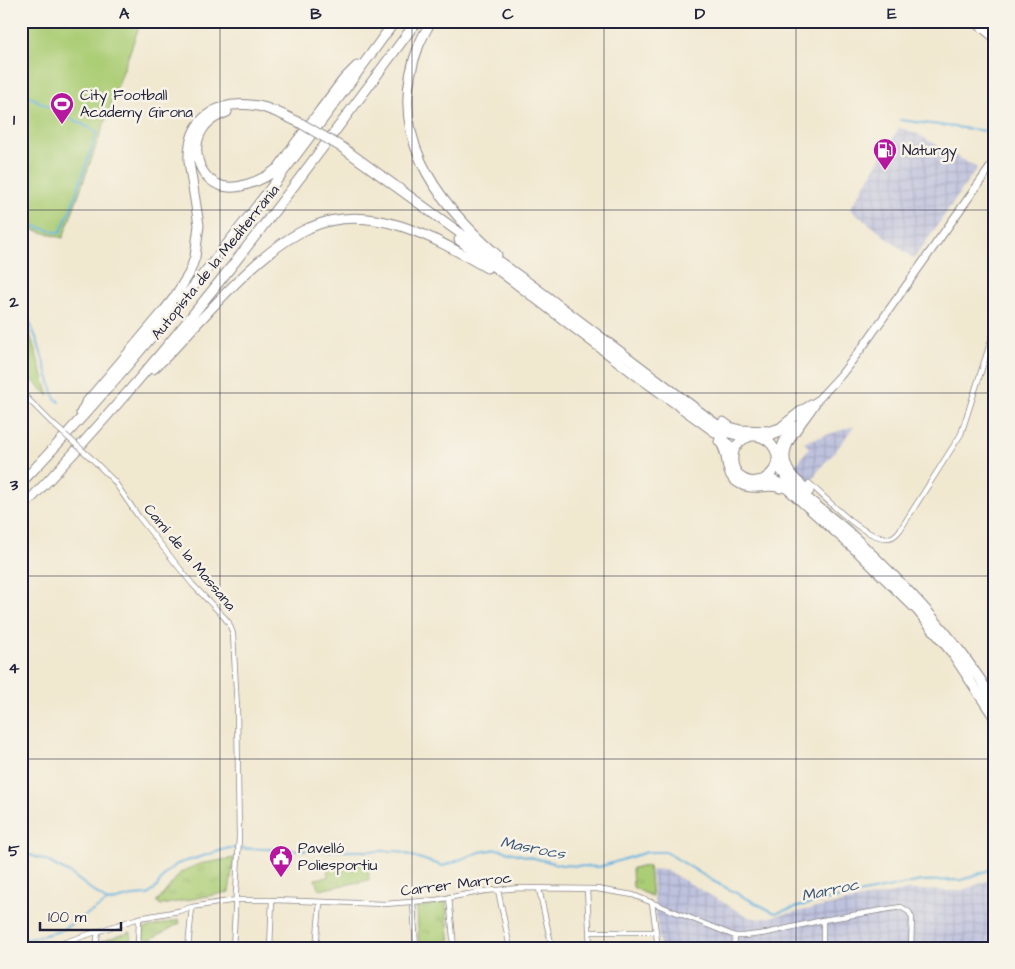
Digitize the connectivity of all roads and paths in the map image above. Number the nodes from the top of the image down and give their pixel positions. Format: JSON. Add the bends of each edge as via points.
{"nodes":[{"id":1,"x":396,"y":21,"type":"edge"},
{"id":2,"x":417,"y":21,"type":"edge"},
{"id":3,"x":431,"y":21,"type":"edge"},
{"id":4,"x":973,"y":21,"type":"edge"},
{"id":5,"x":982,"y":21,"type":"edge"},
{"id":6,"x":994,"y":31,"type":"edge"},
{"id":7,"x":994,"y":38,"type":"edge"},
{"id":8,"x":378,"y":45,"type":"junction"},
{"id":9,"x":300,"y":126,"type":"junction"},
{"id":10,"x":994,"y":162,"type":"edge"},
{"id":11,"x":987,"y":172,"type":"junction"},
{"id":12,"x":994,"y":176,"type":"edge"},
{"id":13,"x":534,"y":292,"type":"junction"},
{"id":14,"x":994,"y":330,"type":"edge"},
{"id":15,"x":134,"y":385,"type":"junction"},
{"id":16,"x":672,"y":391,"type":"junction"},
{"id":17,"x":21,"y":392,"type":"edge"},
{"id":18,"x":815,"y":403,"type":"junction"},
{"id":19,"x":697,"y":420,"type":"junction"},
{"id":20,"x":72,"y":428,"type":"junction"},
{"id":21,"x":748,"y":438,"type":"junction"},
{"id":22,"x":764,"y":438,"type":"junction"},
{"id":23,"x":734,"y":451,"type":"junction"},
{"id":24,"x":777,"y":461,"type":"junction"},
{"id":25,"x":764,"y":480,"type":"junction"},
{"id":26,"x":21,"y":483,"type":"edge"},
{"id":27,"x":809,"y":483,"type":"dead end"},
{"id":28,"x":798,"y":499,"type":"junction"},
{"id":29,"x":21,"y":509,"type":"edge"},
{"id":30,"x":841,"y":526,"type":"junction"},
{"id":31,"x":994,"y":701,"type":"edge"},
{"id":32,"x":994,"y":717,"type":"edge"},
{"id":33,"x":539,"y":889,"type":"junction"},
{"id":34,"x":587,"y":889,"type":"junction"},
{"id":35,"x":498,"y":890,"type":"junction"},
{"id":36,"x":449,"y":897,"type":"junction"},
{"id":37,"x":236,"y":900,"type":"junction"},
{"id":38,"x":272,"y":900,"type":"junction"},
{"id":39,"x":320,"y":902,"type":"junction"},
{"id":40,"x":413,"y":902,"type":"junction"},
{"id":41,"x":652,"y":902,"type":"junction"},
{"id":42,"x":192,"y":907,"type":"junction"},
{"id":43,"x":139,"y":918,"type":"junction"},
{"id":44,"x":823,"y":920,"type":"junction"},
{"id":45,"x":98,"y":931,"type":"junction"},
{"id":46,"x":589,"y":932,"type":"junction"},
{"id":47,"x":656,"y":932,"type":"junction"},
{"id":48,"x":735,"y":936,"type":"junction"},
{"id":49,"x":47,"y":948,"type":"edge"},
{"id":50,"x":96,"y":948,"type":"edge"},
{"id":51,"x":138,"y":948,"type":"edge"},
{"id":52,"x":188,"y":948,"type":"edge"},
{"id":53,"x":233,"y":948,"type":"edge"},
{"id":54,"x":270,"y":948,"type":"edge"},
{"id":55,"x":316,"y":948,"type":"edge"},
{"id":56,"x":416,"y":948,"type":"edge"},
{"id":57,"x":454,"y":948,"type":"edge"},
{"id":58,"x":510,"y":948,"type":"edge"},
{"id":59,"x":552,"y":948,"type":"edge"},
{"id":60,"x":590,"y":948,"type":"edge"},
{"id":61,"x":658,"y":948,"type":"edge"},
{"id":62,"x":734,"y":948,"type":"edge"},
{"id":63,"x":822,"y":948,"type":"edge"},
{"id":64,"x":911,"y":948,"type":"edge"}],
"edges":[{"from":1,"to":8,"type":"highway","name":"Autopista de la Mediterrània"},
{"from":2,"to":15,"type":"highway","name":"Autopista de la Mediterrània","via":[[243,251]]},
{"from":3,"to":13,"type":"highway","via":[[419,45],[410,76],[408,109],[415,146],[430,180],[457,215]]},
{"from":4,"to":7,"type":"main road"},
{"from":5,"to":6,"type":"main road"},
{"from":8,"to":9,"type":"highway","via":[[344,79],[278,167],[261,179],[242,186],[222,186],[209,178],[197,157],[197,141],[205,126],[228,112],[259,113]]},
{"from":8,"to":20,"type":"highway","name":"Autopista de la Mediterrània","via":[[188,294]]},
{"from":9,"to":13,"type":"highway","via":[[342,150]]},
{"from":9,"to":20,"type":"highway","via":[[260,107],[237,105],[221,108],[204,117],[193,132],[189,152],[199,225],[189,274],[163,312],[86,403]]},
{"from":10,"to":11,"type":"main road"},
{"from":11,"to":12,"type":"street"},
{"from":11,"to":18,"type":"main road","via":[[864,345]]},
{"from":13,"to":15,"type":"highway","via":[[421,233],[373,220],[334,220],[301,232],[266,256],[204,315],[167,357]]},
{"from":13,"to":16,"type":"highway"},
{"from":13,"to":19,"type":"highway"},
{"from":14,"to":27,"type":"street","via":[[961,434],[893,537],[887,539],[868,534]]},
{"from":15,"to":29,"type":"highway","name":"Autopista de la Mediterrània"},
{"from":16,"to":18,"type":"highway","via":[[686,396],[724,423],[740,430],[776,430]]},
{"from":16,"to":21,"type":"highway","via":[[720,427]]},
{"from":17,"to":37,"type":"street","name":"Camí de la Massana","bridge":true,"via":[[114,481],[193,585],[224,617],[233,634],[239,836]]},
{"from":18,"to":22,"type":"main road","via":[[784,431]]},
{"from":18,"to":24,"type":"main road","via":[[784,439]]},
{"from":18,"to":30,"type":"highway","via":[[794,431],[785,459],[791,474]]},
{"from":19,"to":23,"type":"highway","via":[[722,437]]},
{"from":19,"to":28,"type":"highway","via":[[724,447],[728,470],[736,481],[752,488],[778,487]]},
{"from":20,"to":26,"type":"highway","name":"Autopista de la Mediterrània"},
{"from":21,"to":22,"type":"highway"},
{"from":21,"to":23,"type":"highway"},
{"from":22,"to":24,"type":"highway","via":[[773,446]]},
{"from":23,"to":25,"type":"highway","via":[[732,458],[740,476],[750,481]]},
{"from":24,"to":25,"type":"highway","via":[[772,473]]},
{"from":24,"to":30,"type":"highway","via":[[786,479]]},
{"from":25,"to":28,"type":"highway","via":[[776,481]]},
{"from":28,"to":32,"type":"highway","via":[[917,610],[952,653]]},
{"from":30,"to":31,"type":"highway","via":[[942,627]]},
{"from":33,"to":34,"type":"street","name":"Carrer Marroc"},
{"from":33,"to":35,"type":"street","name":"Carrer Marroc"},
{"from":33,"to":59,"type":"street"},
{"from":34,"to":41,"type":"street","name":"Carrer Marroc","via":[[619,892]]},
{"from":34,"to":46,"type":"street"},
{"from":35,"to":36,"type":"street","name":"Carrer Marroc"},
{"from":35,"to":58,"type":"street"},
{"from":36,"to":40,"type":"street","name":"Carrer Marroc"},
{"from":36,"to":57,"type":"street"},
{"from":37,"to":38,"type":"street","name":"Carrer Marroc"},
{"from":37,"to":42,"type":"street","name":"Carrer Marroc"},
{"from":37,"to":53,"type":"street","name":"Camí de la Massana"},
{"from":38,"to":39,"type":"street","name":"Carrer Marroc"},
{"from":38,"to":54,"type":"street"},
{"from":39,"to":40,"type":"street","name":"Carrer Marroc"},
{"from":39,"to":55,"type":"street"},
{"from":40,"to":56,"type":"street"},
{"from":41,"to":47,"type":"street"},
{"from":41,"to":48,"type":"street","name":"Carrer Marroc"},
{"from":42,"to":43,"type":"street","name":"Carrer Marroc"},
{"from":42,"to":52,"type":"street"},
{"from":43,"to":45,"type":"street","name":"Carrer Marroc"},
{"from":43,"to":51,"type":"street"},
{"from":44,"to":48,"type":"street","name":"Carrer Marroc","via":[[760,934]]},
{"from":44,"to":63,"type":"street"},
{"from":44,"to":64,"type":"street","name":"Carrer Marroc","via":[[901,907],[910,912],[912,918]]},
{"from":45,"to":49,"type":"street","name":"Carrer Marroc"},
{"from":45,"to":50,"type":"street"},
{"from":46,"to":47,"type":"street"},
{"from":46,"to":60,"type":"street"},
{"from":47,"to":61,"type":"street"},
{"from":48,"to":62,"type":"street"}]}
